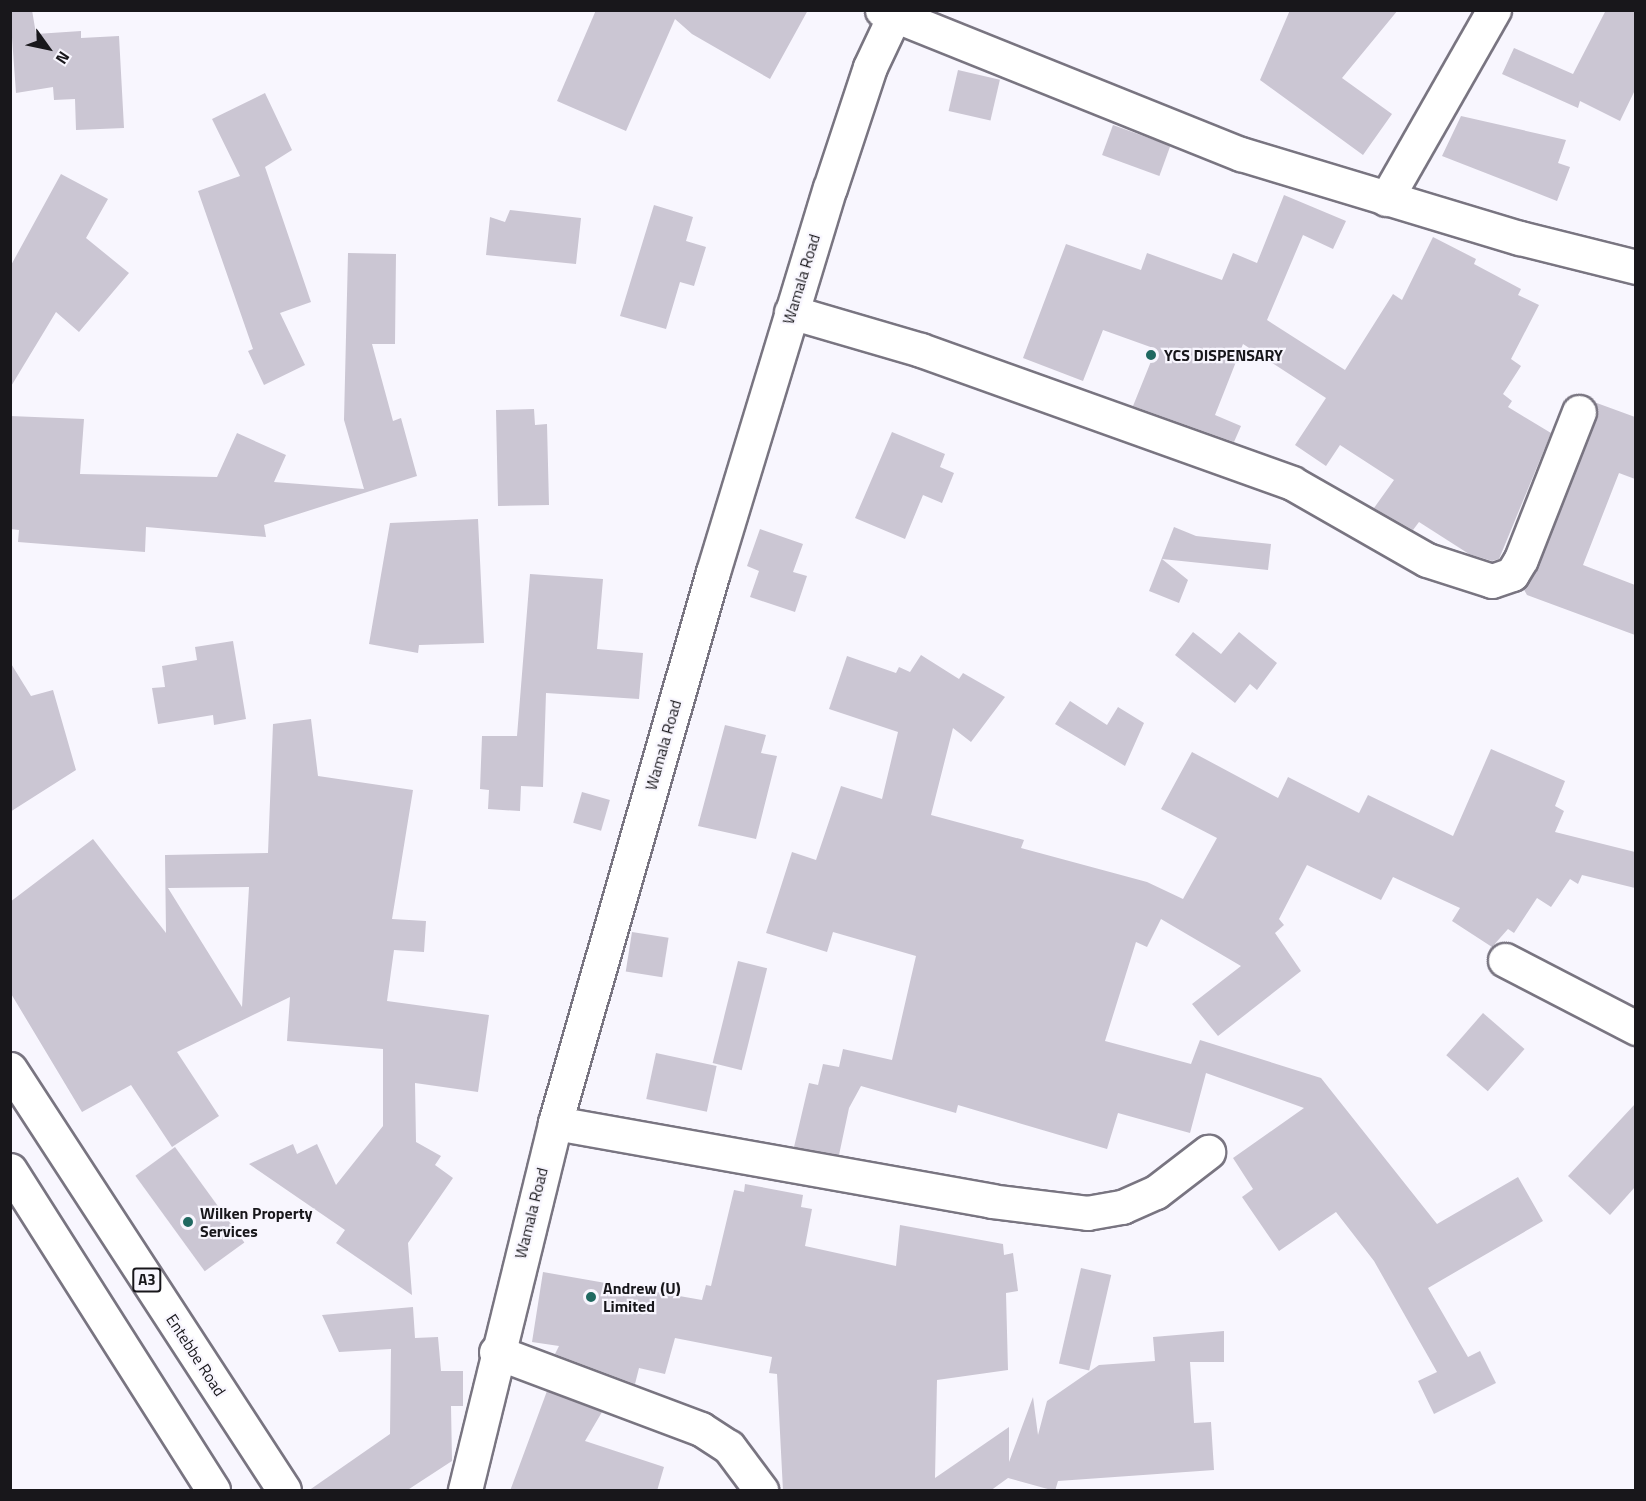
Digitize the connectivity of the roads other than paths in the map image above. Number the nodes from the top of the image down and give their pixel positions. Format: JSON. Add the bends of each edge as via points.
{"nodes":[{"id":1,"x":1494,"y":10,"type":"edge"},
{"id":2,"x":891,"y":13,"type":"edge"},
{"id":3,"x":1386,"y":199,"type":"junction"},
{"id":4,"x":1635,"y":267,"type":"edge"},
{"id":5,"x":791,"y":312,"type":"junction"},
{"id":6,"x":1579,"y":412,"type":"dead end"},
{"id":7,"x":1505,"y":960,"type":"dead end"},
{"id":8,"x":1635,"y":1028,"type":"edge"},
{"id":9,"x":10,"y":1069,"type":"edge"},
{"id":10,"x":555,"y":1123,"type":"junction"},
{"id":11,"x":1208,"y":1152,"type":"dead end"},
{"id":12,"x":10,"y":1170,"type":"edge"},
{"id":13,"x":496,"y":1352,"type":"junction"},
{"id":14,"x":213,"y":1491,"type":"edge"},
{"id":15,"x":284,"y":1491,"type":"edge"},
{"id":16,"x":465,"y":1491,"type":"edge"},
{"id":17,"x":761,"y":1491,"type":"edge"}],
"edges":[{"from":1,"to":3,"type":"street"},
{"from":2,"to":3,"type":"street","via":[[1241,154]]},
{"from":2,"to":5,"type":"street","name":"Wamala Road"},
{"from":3,"to":4,"type":"street"},
{"from":5,"to":6,"type":"street","via":[[921,350],[1292,483],[1427,560],[1492,581],[1512,574],[1521,559]]},
{"from":5,"to":10,"type":"street","name":"Wamala Road"},
{"from":7,"to":8,"type":"street"},
{"from":9,"to":15,"type":"street","name":"Entebbe Road","number":"A3"},
{"from":10,"to":11,"type":"street","via":[[991,1201],[1087,1213],[1122,1207],[1156,1192]]},
{"from":10,"to":13,"type":"street","name":"Wamala Road"},
{"from":12,"to":14,"type":"street"},
{"from":13,"to":16,"type":"street","name":"Wamala Road"},
{"from":13,"to":17,"type":"street","via":[[702,1429],[729,1447]]}]}
